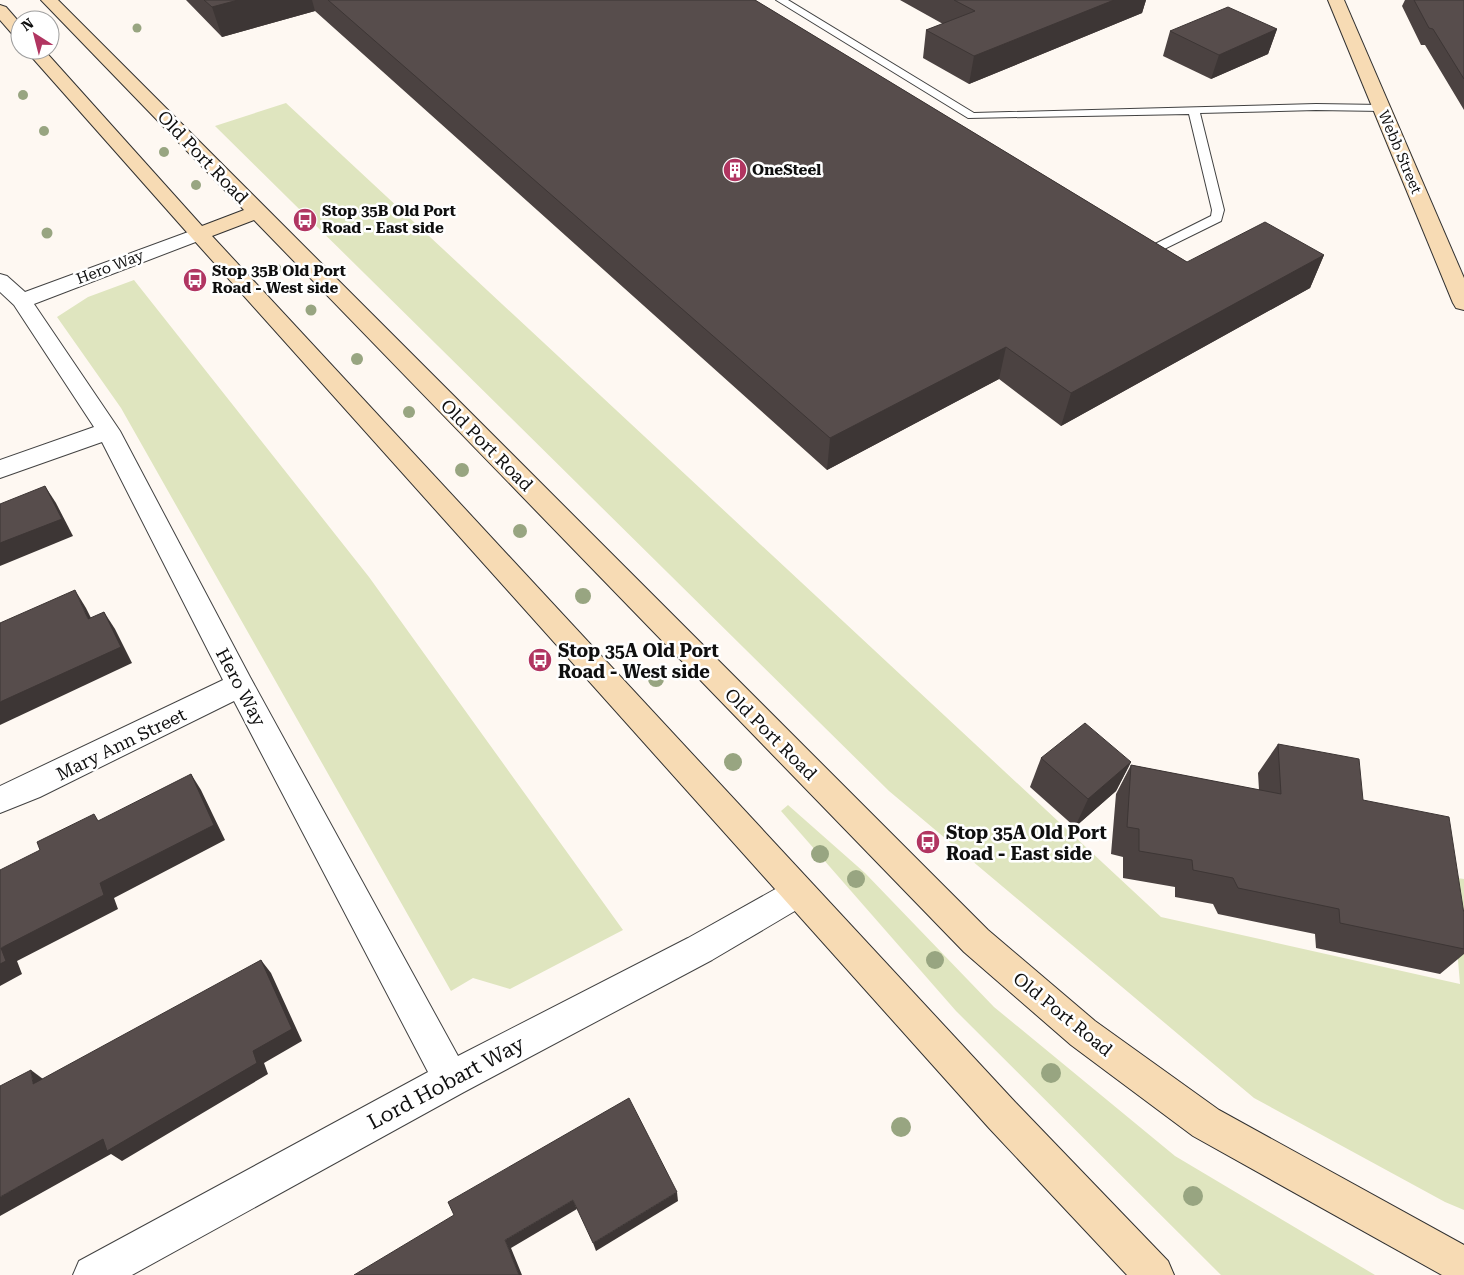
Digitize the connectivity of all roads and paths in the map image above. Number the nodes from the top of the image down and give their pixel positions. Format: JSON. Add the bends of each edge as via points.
{"nodes":[{"id":1,"x":49,"y":0,"type":"edge"},
{"id":2,"x":781,"y":0,"type":"edge"},
{"id":3,"x":1336,"y":0,"type":"edge"},
{"id":4,"x":0,"y":10,"type":"edge"},
{"id":5,"x":10,"y":22,"type":"edge"},
{"id":6,"x":44,"y":60,"type":"edge"},
{"id":7,"x":1382,"y":108,"type":"junction"},
{"id":8,"x":1194,"y":110,"type":"junction"},
{"id":9,"x":257,"y":212,"type":"junction"},
{"id":10,"x":199,"y":234,"type":"junction"},
{"id":11,"x":1138,"y":258,"type":"edge"},
{"id":12,"x":0,"y":280,"type":"edge"},
{"id":13,"x":22,"y":301,"type":"junction"},
{"id":14,"x":1464,"y":303,"type":"edge"},
{"id":15,"x":108,"y":431,"type":"junction"},
{"id":16,"x":0,"y":469,"type":"edge"},
{"id":17,"x":240,"y":685,"type":"junction"},
{"id":18,"x":0,"y":800,"type":"edge"},
{"id":19,"x":800,"y":892,"type":"junction"},
{"id":20,"x":452,"y":1079,"type":"junction"},
{"id":21,"x":1464,"y":1266,"type":"edge"},
{"id":22,"x":93,"y":1275,"type":"edge"},
{"id":23,"x":1154,"y":1275,"type":"edge"}],
"edges":[{"from":1,"to":9,"type":"main road","name":"Old Port Road"},
{"from":2,"to":8,"type":"lane","via":[[972,116]]},
{"from":3,"to":7,"type":"main road","name":"Webb Street"},
{"from":4,"to":5,"type":"main road"},
{"from":6,"to":10,"type":"main road"},
{"from":7,"to":8,"type":"lane"},
{"from":7,"to":14,"type":"main road","name":"Webb Street"},
{"from":8,"to":11,"type":"lane","via":[[1218,210],[1217,218]]},
{"from":9,"to":10,"type":"main road"},
{"from":9,"to":21,"type":"main road","name":"Old Port Road","via":[[976,942],[1083,1033],[1206,1123]]},
{"from":10,"to":13,"type":"street","name":"Hero Way"},
{"from":10,"to":19,"type":"main road"},
{"from":12,"to":13,"type":"street","name":"Hero Way"},
{"from":13,"to":15,"type":"street","name":"Hero Way"},
{"from":15,"to":16,"type":"street"},
{"from":15,"to":17,"type":"street","name":"Hero Way"},
{"from":17,"to":18,"type":"street","name":"Mary Ann Street"},
{"from":17,"to":20,"type":"street","name":"Hero Way"},
{"from":19,"to":20,"type":"street","name":"Lord Hobart Way","via":[[700,949]]},
{"from":19,"to":23,"type":"main road","via":[[1002,1115]]},
{"from":20,"to":22,"type":"street","name":"Lord Hobart Way"}]}
